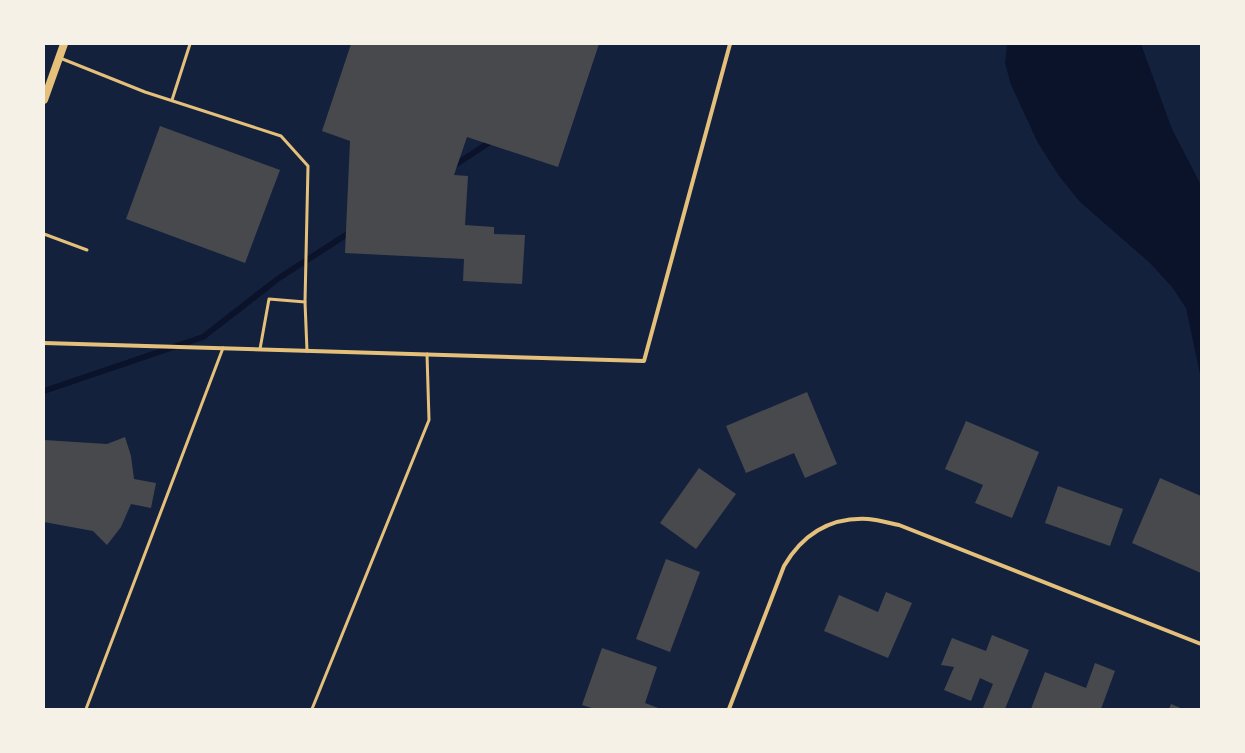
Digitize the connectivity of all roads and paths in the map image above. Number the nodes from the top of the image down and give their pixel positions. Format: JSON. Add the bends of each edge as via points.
{"nodes":[{"id":1,"x":64,"y":44,"type":"edge"},
{"id":2,"x":190,"y":44,"type":"edge"},
{"id":3,"x":730,"y":44,"type":"edge"},
{"id":4,"x":59,"y":58,"type":"junction"},
{"id":5,"x":44,"y":100,"type":"edge"},
{"id":6,"x":172,"y":100,"type":"junction"},
{"id":7,"x":44,"y":234,"type":"edge"},
{"id":8,"x":87,"y":250,"type":"dead end"},
{"id":9,"x":305,"y":302,"type":"junction"},
{"id":10,"x":44,"y":343,"type":"edge"},
{"id":11,"x":223,"y":348,"type":"junction"},
{"id":12,"x":260,"y":349,"type":"junction"},
{"id":13,"x":307,"y":351,"type":"junction"},
{"id":14,"x":427,"y":354,"type":"junction"},
{"id":15,"x":1201,"y":644,"type":"edge"},
{"id":16,"x":86,"y":709,"type":"edge"},
{"id":17,"x":312,"y":709,"type":"edge"},
{"id":18,"x":730,"y":709,"type":"edge"}],
"edges":[{"from":1,"to":4,"type":"main road"},
{"from":2,"to":6,"type":"lane"},
{"from":3,"to":14,"type":"street","via":[[644,361]]},
{"from":4,"to":5,"type":"main road"},
{"from":4,"to":6,"type":"lane"},
{"from":6,"to":9,"type":"lane","via":[[281,136],[308,166]]},
{"from":7,"to":8,"type":"lane"},
{"from":9,"to":12,"type":"lane","via":[[269,299]]},
{"from":9,"to":13,"type":"lane"},
{"from":10,"to":11,"type":"street"},
{"from":11,"to":12,"type":"street"},
{"from":11,"to":16,"type":"lane"},
{"from":12,"to":13,"type":"street"},
{"from":13,"to":14,"type":"street"},
{"from":14,"to":17,"type":"lane","via":[[429,420]]},
{"from":15,"to":18,"type":"street","via":[[899,525],[870,519],[840,521],[820,529],[802,542],[784,566]]}]}
